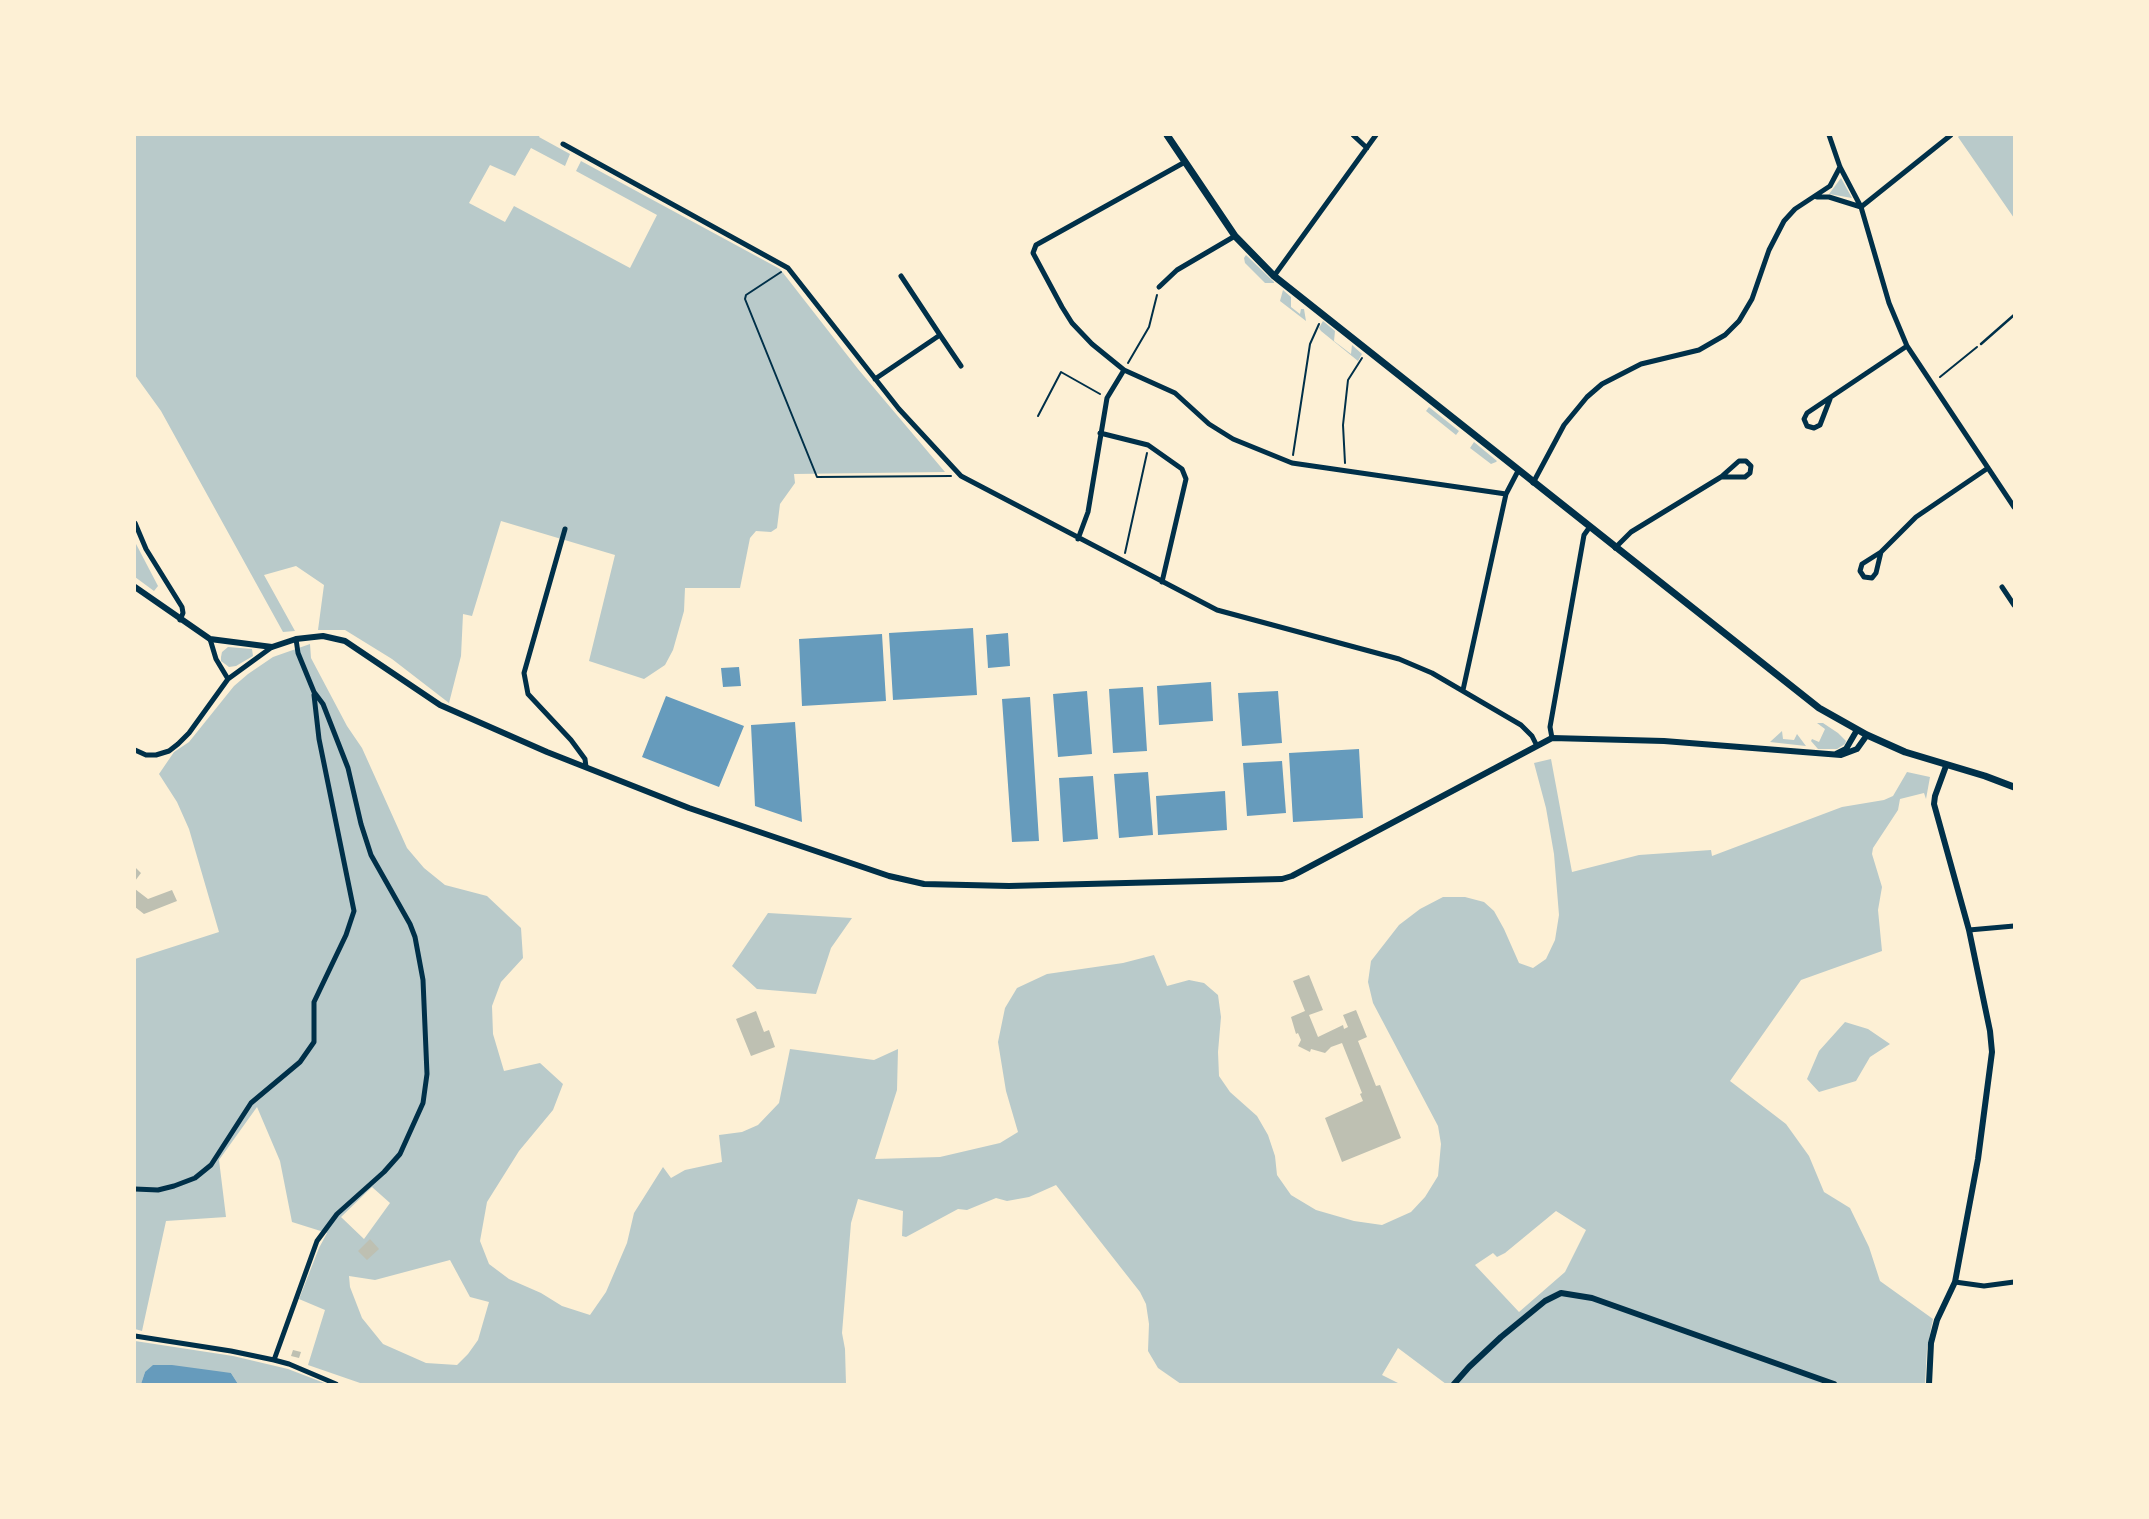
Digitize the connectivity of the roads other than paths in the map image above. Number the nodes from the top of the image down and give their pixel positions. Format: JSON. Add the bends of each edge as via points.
{"nodes":[{"id":1,"x":1167,"y":135,"type":"edge"},
{"id":2,"x":1353,"y":135,"type":"edge"},
{"id":3,"x":1376,"y":135,"type":"edge"},
{"id":4,"x":1829,"y":135,"type":"edge"},
{"id":5,"x":1951,"y":135,"type":"edge"},
{"id":6,"x":563,"y":144,"type":"dead end"},
{"id":7,"x":1367,"y":148,"type":"junction"},
{"id":8,"x":1185,"y":162,"type":"junction"},
{"id":9,"x":1840,"y":167,"type":"junction"},
{"id":10,"x":1815,"y":197,"type":"junction"},
{"id":11,"x":1861,"y":207,"type":"junction"},
{"id":12,"x":1235,"y":236,"type":"junction"},
{"id":13,"x":901,"y":276,"type":"dead end"},
{"id":14,"x":1274,"y":276,"type":"junction"},
{"id":15,"x":1160,"y":287,"type":"road end"},
{"id":16,"x":2014,"y":315,"type":"edge"},
{"id":17,"x":940,"y":335,"type":"junction"},
{"id":18,"x":1981,"y":344,"type":"road end"},
{"id":19,"x":1907,"y":346,"type":"junction"},
{"id":20,"x":961,"y":366,"type":"dead end"},
{"id":21,"x":1124,"y":370,"type":"junction"},
{"id":22,"x":875,"y":379,"type":"junction"},
{"id":23,"x":1830,"y":399,"type":"junction"},
{"id":24,"x":1100,"y":433,"type":"junction"},
{"id":25,"x":1988,"y":468,"type":"junction"},
{"id":26,"x":1518,"y":471,"type":"junction"},
{"id":27,"x":1721,"y":477,"type":"junction"},
{"id":28,"x":1533,"y":483,"type":"junction"},
{"id":29,"x":1506,"y":494,"type":"junction"},
{"id":30,"x":2014,"y":507,"type":"edge"},
{"id":31,"x":135,"y":523,"type":"edge"},
{"id":32,"x":1589,"y":528,"type":"junction"},
{"id":33,"x":565,"y":529,"type":"dead end"},
{"id":34,"x":1077,"y":539,"type":"junction"},
{"id":35,"x":1615,"y":548,"type":"junction"},
{"id":36,"x":1881,"y":552,"type":"junction"},
{"id":37,"x":1162,"y":583,"type":"junction"},
{"id":38,"x":135,"y":587,"type":"edge"},
{"id":39,"x":2002,"y":587,"type":"dead end"},
{"id":40,"x":2014,"y":605,"type":"edge"},
{"id":41,"x":180,"y":620,"type":"junction"},
{"id":42,"x":210,"y":639,"type":"junction"},
{"id":43,"x":296,"y":639,"type":"junction"},
{"id":44,"x":272,"y":647,"type":"junction"},
{"id":45,"x":228,"y":679,"type":"junction"},
{"id":46,"x":1463,"y":690,"type":"junction"},
{"id":47,"x":314,"y":692,"type":"junction"},
{"id":48,"x":1857,"y":730,"type":"junction"},
{"id":49,"x":1867,"y":735,"type":"junction"},
{"id":50,"x":1552,"y":737,"type":"junction"},
{"id":51,"x":1536,"y":744,"type":"junction"},
{"id":52,"x":135,"y":750,"type":"edge"},
{"id":53,"x":1836,"y":755,"type":"junction"},
{"id":54,"x":1946,"y":766,"type":"junction"},
{"id":55,"x":586,"y":767,"type":"junction"},
{"id":56,"x":2014,"y":787,"type":"edge"},
{"id":57,"x":2014,"y":926,"type":"edge"},
{"id":58,"x":1969,"y":930,"type":"junction"},
{"id":59,"x":135,"y":1189,"type":"edge"},
{"id":60,"x":1955,"y":1282,"type":"junction"},
{"id":61,"x":2014,"y":1282,"type":"edge"},
{"id":62,"x":135,"y":1336,"type":"edge"},
{"id":63,"x":274,"y":1360,"type":"junction"},
{"id":64,"x":336,"y":1384,"type":"edge"},
{"id":65,"x":1454,"y":1384,"type":"edge"},
{"id":66,"x":1834,"y":1384,"type":"edge"},
{"id":67,"x":1929,"y":1384,"type":"edge"}],
"edges":[{"from":1,"to":8,"type":"main road"},
{"from":2,"to":7,"type":"street"},
{"from":3,"to":7,"type":"street"},
{"from":4,"to":9,"type":"street"},
{"from":5,"to":11,"type":"street"},
{"from":6,"to":22,"type":"street","via":[[788,268]]},
{"from":7,"to":14,"type":"street"},
{"from":8,"to":12,"type":"main road"},
{"from":8,"to":21,"type":"street","via":[[1036,245],[1033,253],[1072,323]]},
{"from":9,"to":10,"type":"street","via":[[1830,186]]},
{"from":9,"to":11,"type":"street"},
{"from":10,"to":11,"type":"street"},
{"from":10,"to":28,"type":"street","via":[[1796,209],[1775,234],[1739,321],[1699,350],[1641,364],[1602,384],[1564,425]]},
{"from":11,"to":19,"type":"street","via":[[1889,303]]},
{"from":12,"to":14,"type":"main road"},
{"from":12,"to":15,"type":"street","via":[[1177,270]]},
{"from":13,"to":17,"type":"street"},
{"from":14,"to":26,"type":"main road"},
{"from":16,"to":18,"type":"lane"},
{"from":17,"to":20,"type":"street"},
{"from":17,"to":22,"type":"street"},
{"from":19,"to":23,"type":"street"},
{"from":19,"to":25,"type":"street"},
{"from":21,"to":24,"type":"street","via":[[1107,398]]},
{"from":21,"to":29,"type":"street","via":[[1175,393],[1209,424],[1234,439],[1292,463]]},
{"from":22,"to":34,"type":"street","via":[[961,476]]},
{"from":23,"to":23,"type":"street","via":[[1807,413],[1807,426],[1820,425]]},
{"from":24,"to":34,"type":"street","via":[[1088,512]]},
{"from":24,"to":37,"type":"street","via":[[1149,445],[1182,468],[1186,479]]},
{"from":25,"to":30,"type":"street"},
{"from":25,"to":36,"type":"street","via":[[1916,517]]},
{"from":26,"to":28,"type":"main road"},
{"from":26,"to":29,"type":"street"},
{"from":27,"to":27,"type":"street","via":[[1739,461],[1751,466],[1745,477]]},
{"from":27,"to":35,"type":"street","via":[[1630,532]]},
{"from":28,"to":32,"type":"main road"},
{"from":29,"to":46,"type":"street"},
{"from":31,"to":41,"type":"street","via":[[182,607]]},
{"from":32,"to":35,"type":"main road"},
{"from":32,"to":50,"type":"street","via":[[1564,645]]},
{"from":33,"to":55,"type":"street","via":[[524,673],[528,694],[571,740]]},
{"from":34,"to":37,"type":"street"},
{"from":35,"to":48,"type":"main road","via":[[1819,708]]},
{"from":36,"to":36,"type":"street","via":[[1860,566],[1864,578],[1877,573]]},
{"from":37,"to":46,"type":"street","via":[[1217,610],[1399,659]]},
{"from":38,"to":41,"type":"street"},
{"from":39,"to":40,"type":"street"},
{"from":41,"to":42,"type":"street"},
{"from":42,"to":44,"type":"street"},
{"from":42,"to":45,"type":"street"},
{"from":43,"to":44,"type":"street"},
{"from":43,"to":47,"type":"street"},
{"from":43,"to":55,"type":"street","via":[[323,636],[345,641],[440,705]]},
{"from":44,"to":45,"type":"street"},
{"from":45,"to":52,"type":"street","via":[[178,744],[156,755]]},
{"from":46,"to":51,"type":"street","via":[[1521,725]]},
{"from":47,"to":59,"type":"street","via":[[318,739],[354,911],[314,1002],[314,1042],[300,1062],[251,1103],[211,1166],[174,1186]]},
{"from":47,"to":63,"type":"street","via":[[348,768],[371,855],[415,937],[423,980],[427,1074],[423,1103],[400,1154],[337,1214],[317,1241]]},
{"from":48,"to":49,"type":"main road"},
{"from":48,"to":53,"type":"street","via":[[1846,749]]},
{"from":49,"to":53,"type":"street","via":[[1854,751]]},
{"from":49,"to":54,"type":"main road"},
{"from":50,"to":51,"type":"street"},
{"from":50,"to":53,"type":"street"},
{"from":51,"to":55,"type":"street","via":[[1286,878],[1022,886],[906,881],[690,808]]},
{"from":54,"to":56,"type":"main road"},
{"from":54,"to":58,"type":"street","via":[[1934,804]]},
{"from":57,"to":58,"type":"street"},
{"from":58,"to":60,"type":"street","via":[[1992,1052]]},
{"from":60,"to":61,"type":"street","via":[[1984,1286]]},
{"from":60,"to":67,"type":"street","via":[[1931,1343]]},
{"from":62,"to":63,"type":"street"},
{"from":63,"to":64,"type":"street"},
{"from":65,"to":66,"type":"street","via":[[1501,1337],[1561,1293],[1592,1298]]}]}
